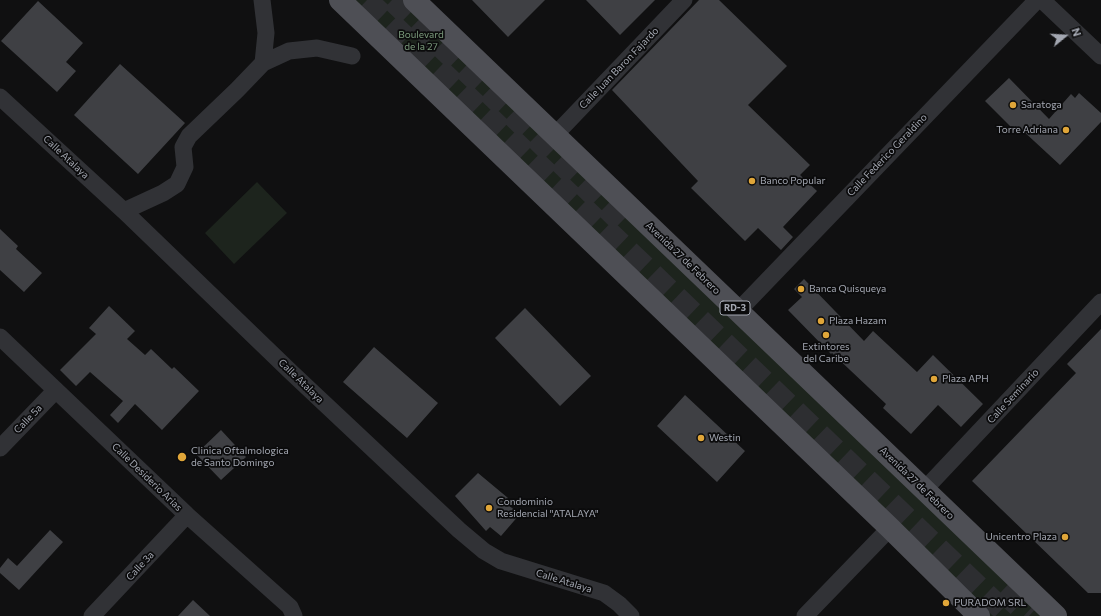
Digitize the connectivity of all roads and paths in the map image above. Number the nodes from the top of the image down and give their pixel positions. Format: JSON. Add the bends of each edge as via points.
{"nodes":[{"id":1,"x":262,"y":0,"type":"edge"},
{"id":2,"x":340,"y":0,"type":"edge"},
{"id":3,"x":414,"y":0,"type":"edge"},
{"id":4,"x":684,"y":0,"type":"edge"},
{"id":5,"x":1037,"y":0,"type":"edge"},
{"id":6,"x":1042,"y":0,"type":"edge"},
{"id":7,"x":352,"y":56,"type":"dead end"},
{"id":8,"x":1101,"y":56,"type":"edge"},
{"id":9,"x":263,"y":63,"type":"junction"},
{"id":10,"x":0,"y":97,"type":"edge"},
{"id":11,"x":555,"y":135,"type":"junction"},
{"id":12,"x":124,"y":211,"type":"junction"},
{"id":13,"x":1101,"y":302,"type":"edge"},
{"id":14,"x":738,"y":311,"type":"junction"},
{"id":15,"x":0,"y":336,"type":"edge"},
{"id":16,"x":56,"y":390,"type":"junction"},
{"id":17,"x":0,"y":448,"type":"edge"},
{"id":18,"x":924,"y":490,"type":"junction"},
{"id":19,"x":187,"y":515,"type":"junction"},
{"id":20,"x":890,"y":528,"type":"junction"},
{"id":21,"x":92,"y":616,"type":"edge"},
{"id":22,"x":294,"y":616,"type":"edge"},
{"id":23,"x":631,"y":616,"type":"edge"},
{"id":24,"x":805,"y":616,"type":"edge"},
{"id":25,"x":979,"y":616,"type":"edge"},
{"id":26,"x":1056,"y":616,"type":"edge"}],
"edges":[{"from":1,"to":9,"type":"street","via":[[266,33]]},
{"from":2,"to":20,"type":"main road"},
{"from":3,"to":11,"type":"main road","name":"Avenida 27 de Febrero","number":"RD-3"},
{"from":4,"to":11,"type":"street","name":"Calle Juan Baron Fajardo"},
{"from":5,"to":14,"type":"street","name":"Calle Federico Geraldino"},
{"from":6,"to":8,"type":"street"},
{"from":7,"to":9,"type":"street","via":[[317,48],[289,51]]},
{"from":9,"to":12,"type":"street","via":[[189,136],[183,147],[185,167],[177,184]]},
{"from":10,"to":12,"type":"street","name":"Calle Atalaya"},
{"from":11,"to":14,"type":"main road","name":"Avenida 27 de Febrero","number":"RD-3"},
{"from":12,"to":23,"type":"street","name":"Calle Atalaya","via":[[458,530],[484,551],[501,561],[604,593]]},
{"from":13,"to":18,"type":"street","name":"Calle Seminario"},
{"from":14,"to":18,"type":"main road","name":"Avenida 27 de Febrero","number":"RD-3"},
{"from":15,"to":16,"type":"street","name":"Calle Desiderio Arias"},
{"from":16,"to":17,"type":"street","name":"Calle 5a"},
{"from":16,"to":19,"type":"street","name":"Calle Desiderio Arias"},
{"from":18,"to":26,"type":"main road","name":"Avenida 27 de Febrero","number":"RD-3"},
{"from":19,"to":21,"type":"street","name":"Calle 3a"},
{"from":19,"to":22,"type":"street","name":"Calle Desiderio Arias","via":[[290,607]]},
{"from":20,"to":24,"type":"street"},
{"from":20,"to":25,"type":"main road"}]}
